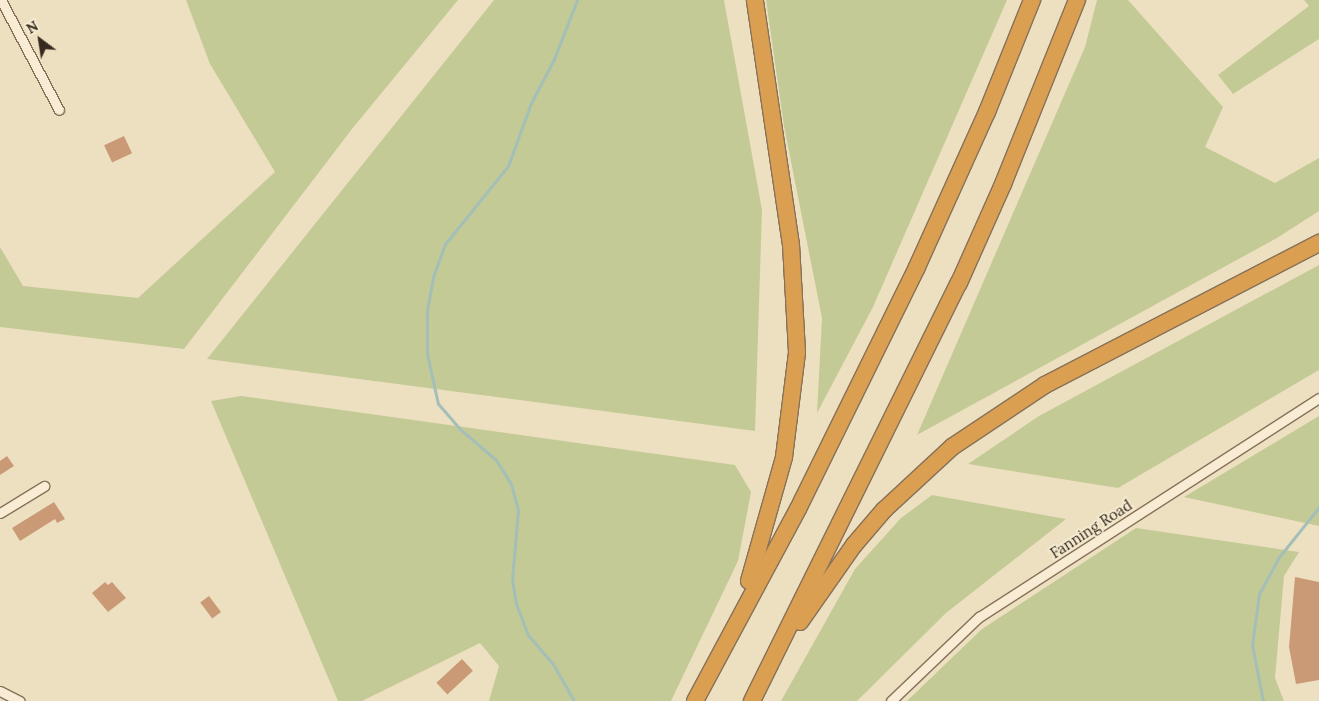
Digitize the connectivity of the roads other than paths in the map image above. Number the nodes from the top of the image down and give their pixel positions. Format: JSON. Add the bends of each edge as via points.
{"nodes":[{"id":1,"x":1,"y":0,"type":"edge"},
{"id":2,"x":755,"y":0,"type":"edge"},
{"id":3,"x":1032,"y":0,"type":"edge"},
{"id":4,"x":1077,"y":0,"type":"edge"},
{"id":5,"x":59,"y":110,"type":"dead end"},
{"id":6,"x":1319,"y":243,"type":"edge"},
{"id":7,"x":1319,"y":398,"type":"edge"},
{"id":8,"x":44,"y":486,"type":"dead end"},
{"id":9,"x":0,"y":513,"type":"edge"},
{"id":10,"x":738,"y":615,"type":"junction"},
{"id":11,"x":0,"y":691,"type":"edge"},
{"id":12,"x":753,"y":700,"type":"edge"},
{"id":13,"x":20,"y":701,"type":"edge"},
{"id":14,"x":695,"y":701,"type":"edge"},
{"id":15,"x":891,"y":701,"type":"edge"}],
"edges":[{"from":1,"to":5,"type":"street"},
{"from":2,"to":10,"type":"highway","via":[[791,245],[797,352],[784,457]]},
{"from":3,"to":10,"type":"highway","via":[[987,112],[917,267],[798,509]]},
{"from":4,"to":12,"type":"highway","via":[[1007,175],[958,283]]},
{"from":6,"to":12,"type":"highway","via":[[1045,385],[952,447],[884,510],[854,545],[802,620]]},
{"from":7,"to":15,"type":"street","name":"Fanning Road","via":[[979,617]]},
{"from":8,"to":9,"type":"street"},
{"from":10,"to":14,"type":"highway"},
{"from":11,"to":13,"type":"street"}]}
